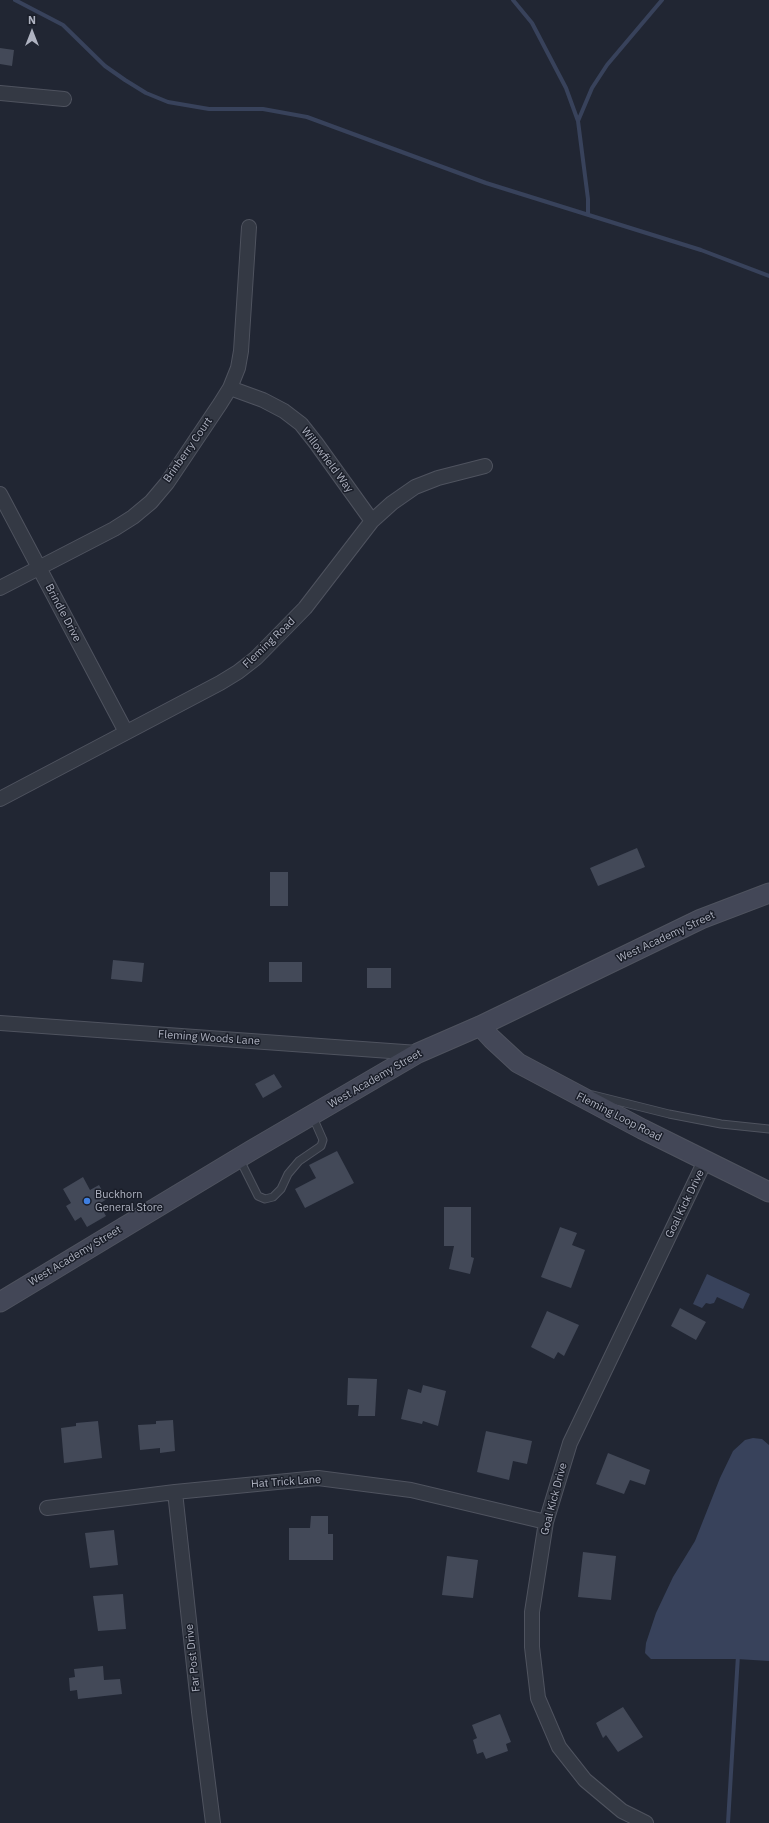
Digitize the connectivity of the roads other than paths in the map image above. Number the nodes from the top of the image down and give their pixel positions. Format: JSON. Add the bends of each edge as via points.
{"nodes":[{"id":1,"x":0,"y":93,"type":"edge"},
{"id":2,"x":64,"y":99,"type":"dead end"},
{"id":3,"x":249,"y":227,"type":"dead end"},
{"id":4,"x":230,"y":388,"type":"junction"},
{"id":5,"x":485,"y":466,"type":"dead end"},
{"id":6,"x":0,"y":494,"type":"edge"},
{"id":7,"x":372,"y":521,"type":"junction"},
{"id":8,"x":39,"y":568,"type":"junction"},
{"id":9,"x":0,"y":588,"type":"edge"},
{"id":10,"x":126,"y":732,"type":"junction"},
{"id":11,"x":0,"y":799,"type":"edge"},
{"id":12,"x":769,"y":893,"type":"edge"},
{"id":13,"x":0,"y":1023,"type":"edge"},
{"id":14,"x":480,"y":1026,"type":"junction"},
{"id":15,"x":418,"y":1053,"type":"junction"},
{"id":16,"x":566,"y":1090,"type":"junction"},
{"id":17,"x":312,"y":1115,"type":"junction"},
{"id":18,"x":769,"y":1129,"type":"edge"},
{"id":19,"x":238,"y":1158,"type":"junction"},
{"id":20,"x":705,"y":1160,"type":"junction"},
{"id":21,"x":769,"y":1192,"type":"edge"},
{"id":22,"x":0,"y":1302,"type":"edge"},
{"id":23,"x":175,"y":1492,"type":"junction"},
{"id":24,"x":47,"y":1508,"type":"dead end"},
{"id":25,"x":546,"y":1522,"type":"junction"},
{"id":26,"x":214,"y":1823,"type":"edge"},
{"id":27,"x":646,"y":1823,"type":"edge"}],
"edges":[{"from":1,"to":2,"type":"street"},
{"from":3,"to":4,"type":"street","name":"Brinberry Court","via":[[242,351]]},
{"from":4,"to":7,"type":"street","name":"Willowfield Way","via":[[263,400],[301,424]]},
{"from":4,"to":8,"type":"street","name":"Brinberry Court","via":[[151,502],[114,529]]},
{"from":5,"to":7,"type":"street","name":"Fleming Road","via":[[458,471],[415,487],[392,502]]},
{"from":6,"to":8,"type":"street","name":"Brindle Drive"},
{"from":7,"to":10,"type":"street","name":"Fleming Road","via":[[305,608],[256,658],[220,683]]},
{"from":8,"to":9,"type":"street","name":"Brinberry Court"},
{"from":8,"to":10,"type":"street","name":"Brindle Drive"},
{"from":10,"to":11,"type":"street","name":"Fleming Road"},
{"from":12,"to":14,"type":"main road","name":"West Academy Street","via":[[701,919]]},
{"from":13,"to":15,"type":"street","name":"Fleming Woods Lane"},
{"from":14,"to":15,"type":"main road","name":"West Academy Street"},
{"from":14,"to":16,"type":"main road","name":"Fleming Loop Road","via":[[518,1063]]},
{"from":15,"to":17,"type":"main road","name":"West Academy Street"},
{"from":16,"to":18,"type":"lane","via":[[721,1124]]},
{"from":16,"to":20,"type":"main road","name":"Fleming Loop Road"},
{"from":17,"to":19,"type":"main road","name":"West Academy Street"},
{"from":17,"to":19,"type":"lane","via":[[323,1140],[321,1146],[299,1161],[273,1197],[266,1199],[258,1196]]},
{"from":19,"to":22,"type":"main road","name":"West Academy Street"},
{"from":20,"to":21,"type":"main road","name":"Fleming Loop Road"},
{"from":20,"to":25,"type":"street","name":"Goal Kick Drive","via":[[570,1443]]},
{"from":23,"to":24,"type":"street","name":"Hat Trick Lane"},
{"from":23,"to":25,"type":"street","name":"Hat Trick Lane","via":[[318,1478],[411,1490]]},
{"from":23,"to":26,"type":"street","name":"Far Post Drive"},
{"from":25,"to":27,"type":"street","name":"Goal Kick Drive","via":[[532,1612],[532,1647],[538,1698],[559,1747],[585,1780],[622,1811]]}]}
